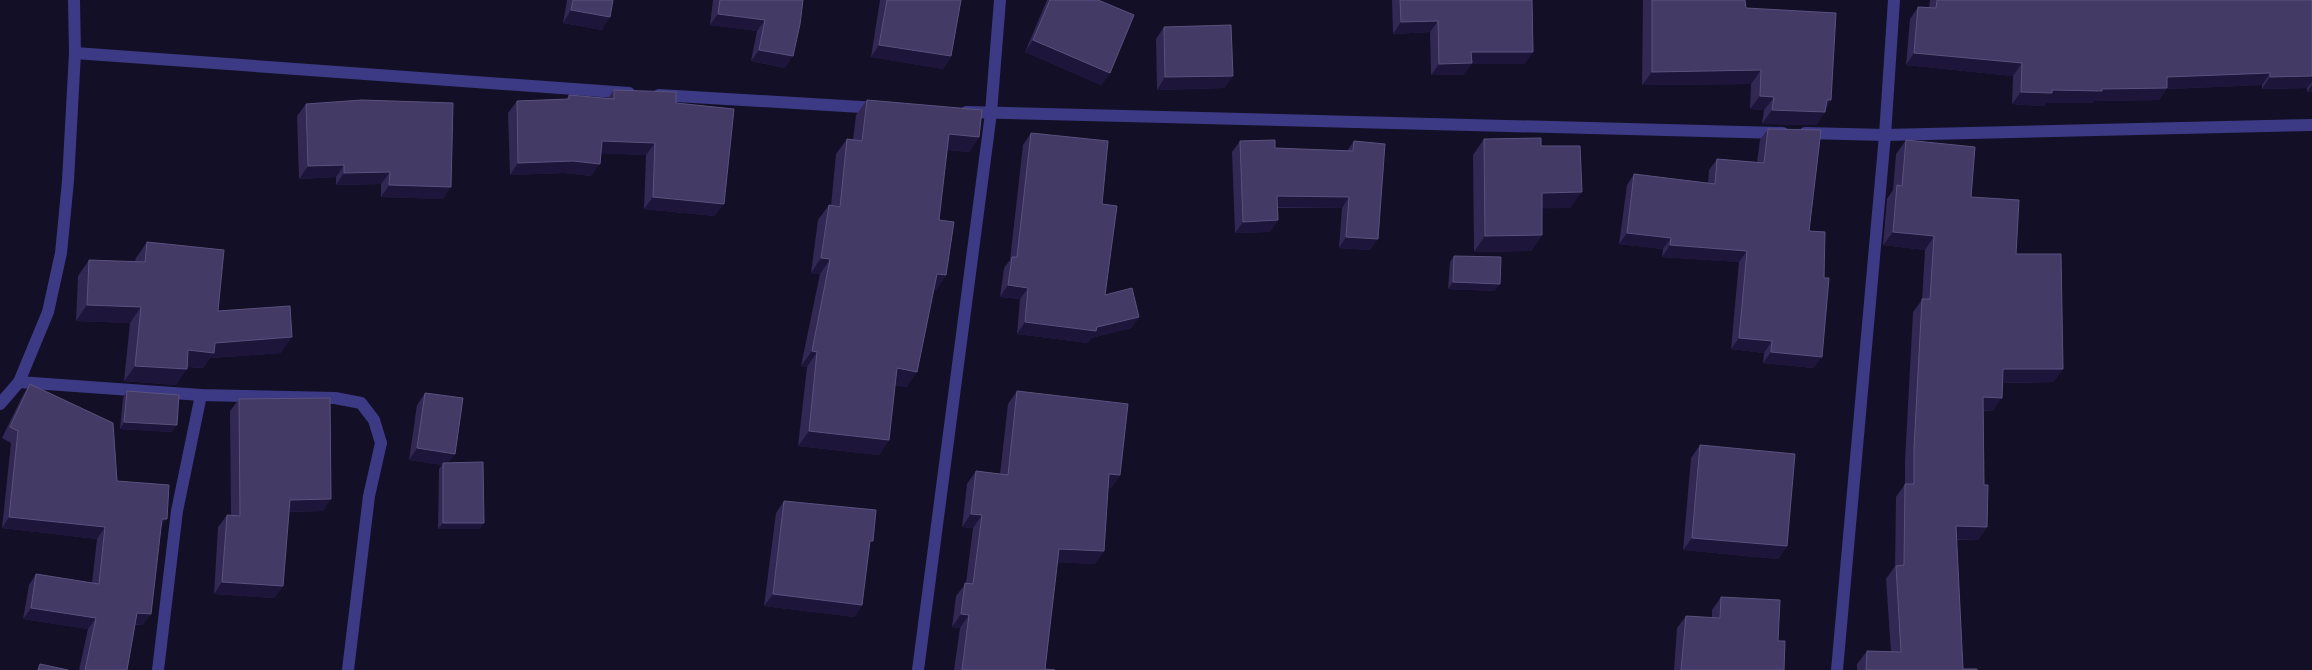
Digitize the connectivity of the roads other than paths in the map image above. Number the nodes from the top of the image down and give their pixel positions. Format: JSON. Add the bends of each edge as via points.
{"nodes":[{"id":1,"x":74,"y":0,"type":"edge"},
{"id":2,"x":1000,"y":0,"type":"edge"},
{"id":3,"x":1894,"y":0,"type":"edge"},
{"id":4,"x":75,"y":52,"type":"junction"},
{"id":5,"x":893,"y":108,"type":"edge"},
{"id":6,"x":952,"y":111,"type":"edge"},
{"id":7,"x":991,"y":113,"type":"junction"},
{"id":8,"x":2312,"y":124,"type":"edge"},
{"id":9,"x":1885,"y":136,"type":"junction"},
{"id":10,"x":19,"y":382,"type":"junction"},
{"id":11,"x":201,"y":395,"type":"junction"},
{"id":12,"x":0,"y":404,"type":"edge"},
{"id":13,"x":158,"y":670,"type":"edge"},
{"id":14,"x":348,"y":670,"type":"edge"},
{"id":15,"x":918,"y":670,"type":"edge"},
{"id":16,"x":1837,"y":670,"type":"edge"}],
"edges":[{"from":1,"to":4,"type":"street"},
{"from":2,"to":7,"type":"street"},
{"from":3,"to":9,"type":"street"},
{"from":4,"to":5,"type":"street","via":[[642,94]]},
{"from":4,"to":10,"type":"street","via":[[61,252],[48,312]]},
{"from":6,"to":7,"type":"street"},
{"from":7,"to":9,"type":"street"},
{"from":7,"to":15,"type":"street"},
{"from":8,"to":9,"type":"street"},
{"from":9,"to":16,"type":"street"},
{"from":10,"to":11,"type":"street"},
{"from":10,"to":12,"type":"street"},
{"from":11,"to":13,"type":"street","via":[[177,511]]},
{"from":11,"to":14,"type":"street","via":[[336,398],[361,403],[374,420],[381,443],[369,496]]}]}
